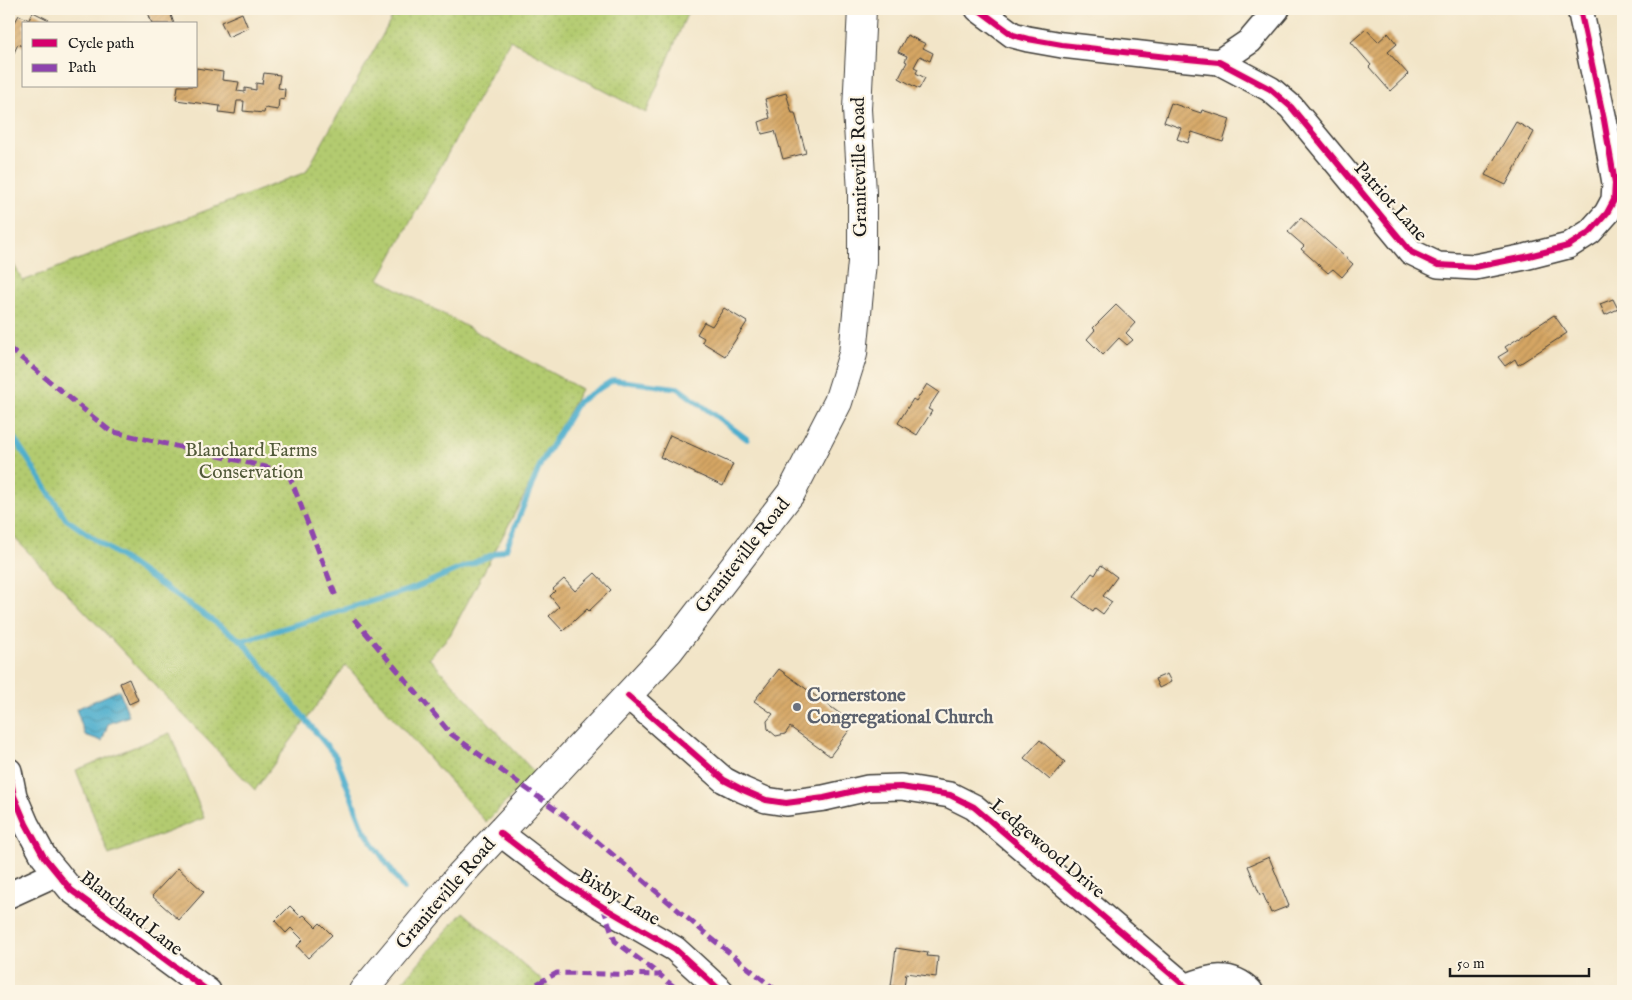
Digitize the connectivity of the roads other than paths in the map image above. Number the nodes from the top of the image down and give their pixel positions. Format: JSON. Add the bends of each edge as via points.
{"nodes":[{"id":1,"x":862,"y":9,"type":"edge"},
{"id":2,"x":978,"y":9,"type":"edge"},
{"id":3,"x":1277,"y":9,"type":"edge"},
{"id":4,"x":1580,"y":9,"type":"edge"},
{"id":5,"x":1219,"y":62,"type":"junction"},
{"id":6,"x":628,"y":696,"type":"junction"},
{"id":7,"x":9,"y":771,"type":"edge"},
{"id":8,"x":500,"y":833,"type":"junction"},
{"id":9,"x":57,"y":873,"type":"junction"},
{"id":10,"x":9,"y":895,"type":"edge"},
{"id":11,"x":1186,"y":989,"type":"edge"},
{"id":12,"x":208,"y":991,"type":"edge"},
{"id":13,"x":363,"y":991,"type":"edge"},
{"id":14,"x":721,"y":991,"type":"edge"},
{"id":15,"x":1250,"y":991,"type":"edge"}],
"edges":[{"from":1,"to":6,"type":"main road","name":"Graniteville Road","via":[[857,109],[862,262],[853,354],[838,402],[791,493],[669,651]]},
{"from":2,"to":5,"type":"street","name":"Patriot Lane","via":[[1013,35],[1028,39]]},
{"from":3,"to":5,"type":"street","via":[[1250,41]]},
{"from":4,"to":5,"type":"street","name":"Patriot Lane","via":[[1604,120],[1615,183],[1614,200],[1590,232],[1568,246],[1475,267],[1438,265],[1412,252],[1291,107],[1270,89]]},
{"from":6,"to":8,"type":"main road","name":"Graniteville Road"},
{"from":6,"to":11,"type":"street","name":"Ledgewood Drive","via":[[724,780],[766,800],[786,803],[868,788],[901,787],[950,795],[974,807]]},
{"from":7,"to":9,"type":"street","name":"Blanchard Lane","via":[[14,796],[26,824]]},
{"from":8,"to":13,"type":"main road","name":"Graniteville Road","via":[[460,874]]},
{"from":8,"to":14,"type":"street","name":"Bixby Lane","via":[[564,882],[675,950]]},
{"from":9,"to":10,"type":"street"},
{"from":9,"to":12,"type":"street","name":"Blanchard Lane","via":[[71,890]]},
{"from":11,"to":15,"type":"street","name":"Ledgewood Drive","via":[[1206,978],[1228,978]]}]}
